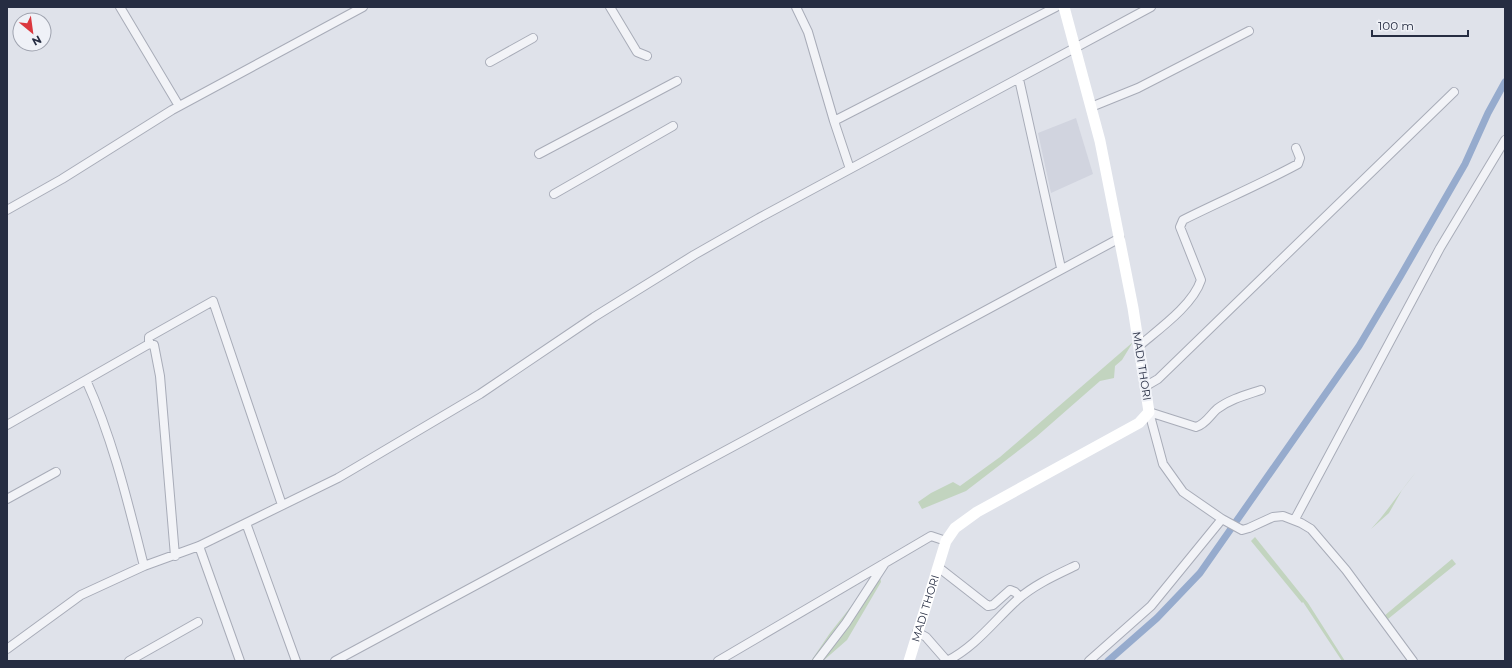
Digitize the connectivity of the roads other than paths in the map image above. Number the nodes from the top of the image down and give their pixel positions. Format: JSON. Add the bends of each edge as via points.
{"nodes":[{"id":1,"x":120,"y":7,"type":"edge"},
{"id":2,"x":363,"y":7,"type":"edge"},
{"id":3,"x":610,"y":7,"type":"edge"},
{"id":4,"x":796,"y":7,"type":"edge"},
{"id":5,"x":1056,"y":7,"type":"edge"},
{"id":6,"x":1064,"y":7,"type":"edge"},
{"id":7,"x":1150,"y":7,"type":"edge"},
{"id":8,"x":1249,"y":31,"type":"dead end"},
{"id":9,"x":533,"y":38,"type":"dead end"},
{"id":10,"x":1076,"y":49,"type":"junction"},
{"id":11,"x":647,"y":56,"type":"dead end"},
{"id":12,"x":490,"y":62,"type":"dead end"},
{"id":13,"x":1019,"y":79,"type":"junction"},
{"id":14,"x":677,"y":81,"type":"dead end"},
{"id":15,"x":1454,"y":92,"type":"dead end"},
{"id":16,"x":179,"y":106,"type":"junction"},
{"id":17,"x":1091,"y":107,"type":"junction"},
{"id":18,"x":834,"y":121,"type":"junction"},
{"id":19,"x":673,"y":126,"type":"dead end"},
{"id":20,"x":1505,"y":140,"type":"edge"},
{"id":21,"x":1296,"y":148,"type":"dead end"},
{"id":22,"x":539,"y":154,"type":"dead end"},
{"id":23,"x":850,"y":169,"type":"junction"},
{"id":24,"x":554,"y":194,"type":"dead end"},
{"id":25,"x":7,"y":210,"type":"edge"},
{"id":26,"x":1120,"y":238,"type":"junction"},
{"id":27,"x":1061,"y":268,"type":"junction"},
{"id":28,"x":149,"y":344,"type":"junction"},
{"id":29,"x":1139,"y":346,"type":"junction"},
{"id":30,"x":86,"y":380,"type":"junction"},
{"id":31,"x":1146,"y":386,"type":"junction"},
{"id":32,"x":1261,"y":390,"type":"dead end"},
{"id":33,"x":1149,"y":412,"type":"junction"},
{"id":34,"x":7,"y":425,"type":"edge"},
{"id":35,"x":56,"y":472,"type":"dead end"},
{"id":36,"x":7,"y":498,"type":"edge"},
{"id":37,"x":282,"y":505,"type":"junction"},
{"id":38,"x":1295,"y":519,"type":"junction"},
{"id":39,"x":1225,"y":520,"type":"junction"},
{"id":40,"x":246,"y":523,"type":"junction"},
{"id":41,"x":946,"y":541,"type":"junction"},
{"id":42,"x":200,"y":546,"type":"junction"},
{"id":43,"x":175,"y":556,"type":"junction"},
{"id":44,"x":886,"y":562,"type":"junction"},
{"id":45,"x":144,"y":566,"type":"junction"},
{"id":46,"x":1075,"y":566,"type":"dead end"},
{"id":47,"x":938,"y":567,"type":"junction"},
{"id":48,"x":1020,"y":597,"type":"junction"},
{"id":49,"x":198,"y":622,"type":"dead end"},
{"id":50,"x":918,"y":632,"type":"junction"},
{"id":51,"x":7,"y":649,"type":"edge"},
{"id":52,"x":142,"y":658,"type":"edge"},
{"id":53,"x":129,"y":661,"type":"edge"},
{"id":54,"x":240,"y":661,"type":"edge"},
{"id":55,"x":296,"y":661,"type":"edge"},
{"id":56,"x":335,"y":661,"type":"edge"},
{"id":57,"x":718,"y":661,"type":"edge"},
{"id":58,"x":817,"y":661,"type":"edge"},
{"id":59,"x":909,"y":661,"type":"edge"},
{"id":60,"x":947,"y":661,"type":"edge"},
{"id":61,"x":1089,"y":661,"type":"edge"},
{"id":62,"x":1413,"y":661,"type":"edge"}],
"edges":[{"from":1,"to":16,"type":"street"},
{"from":2,"to":16,"type":"street"},
{"from":3,"to":11,"type":"street","via":[[637,52]]},
{"from":4,"to":18,"type":"street","via":[[808,32]]},
{"from":5,"to":18,"type":"street"},
{"from":6,"to":10,"type":"main road","name":"MADI THORI"},
{"from":7,"to":10,"type":"street"},
{"from":8,"to":17,"type":"street","via":[[1138,88]]},
{"from":9,"to":12,"type":"street"},
{"from":10,"to":13,"type":"street"},
{"from":10,"to":17,"type":"main road","name":"MADI THORI"},
{"from":13,"to":23,"type":"street"},
{"from":13,"to":27,"type":"street"},
{"from":14,"to":22,"type":"street"},
{"from":15,"to":31,"type":"street","via":[[1169,368]]},
{"from":16,"to":25,"type":"street"},
{"from":17,"to":26,"type":"main road","name":"MADI THORI"},
{"from":18,"to":23,"type":"street"},
{"from":19,"to":24,"type":"street"},
{"from":20,"to":38,"type":"street","via":[[1440,248]]},
{"from":21,"to":29,"type":"street","via":[[1300,158],[1298,164],[1183,220],[1180,227],[1201,280],[1193,295]]},
{"from":23,"to":37,"type":"street","via":[[694,255],[594,317],[480,394],[338,478]]},
{"from":26,"to":27,"type":"street"},
{"from":26,"to":29,"type":"main road","name":"MADI THORI"},
{"from":27,"to":56,"type":"street"},
{"from":28,"to":30,"type":"street"},
{"from":28,"to":37,"type":"street","via":[[149,337],[213,301]]},
{"from":28,"to":43,"type":"street","via":[[154,345],[160,376]]},
{"from":29,"to":31,"type":"main road","name":"MADI THORI"},
{"from":30,"to":34,"type":"street"},
{"from":30,"to":45,"type":"street","via":[[96,402],[129,506]]},
{"from":31,"to":33,"type":"main road","name":"MADI THORI"},
{"from":32,"to":33,"type":"street","via":[[1226,403],[1196,427]]},
{"from":33,"to":39,"type":"street","via":[[1167,471],[1188,496]]},
{"from":33,"to":41,"type":"main road","name":"MADI THORI","via":[[1130,428],[977,512],[955,528]]},
{"from":35,"to":36,"type":"street"},
{"from":37,"to":40,"type":"street"},
{"from":38,"to":39,"type":"street","via":[[1273,517],[1245,529]]},
{"from":38,"to":62,"type":"street","via":[[1329,550]]},
{"from":39,"to":61,"type":"street","via":[[1151,606]]},
{"from":40,"to":42,"type":"street"},
{"from":40,"to":55,"type":"street"},
{"from":41,"to":44,"type":"street","via":[[931,536]]},
{"from":41,"to":47,"type":"main road","name":"MADI THORI"},
{"from":42,"to":43,"type":"street"},
{"from":42,"to":54,"type":"street"},
{"from":43,"to":45,"type":"street"},
{"from":44,"to":57,"type":"street"},
{"from":44,"to":58,"type":"street","via":[[846,623]]},
{"from":45,"to":51,"type":"street","via":[[81,595]]},
{"from":46,"to":48,"type":"street","via":[[1041,582]]},
{"from":47,"to":48,"type":"street","via":[[988,606],[994,605],[1010,590]]},
{"from":47,"to":50,"type":"main road","name":"MADI THORI"},
{"from":48,"to":60,"type":"street","via":[[966,650]]},
{"from":49,"to":52,"type":"street"},
{"from":50,"to":59,"type":"main road","name":"MADI THORI"},
{"from":50,"to":60,"type":"street","via":[[926,637]]},
{"from":52,"to":53,"type":"street"}]}
